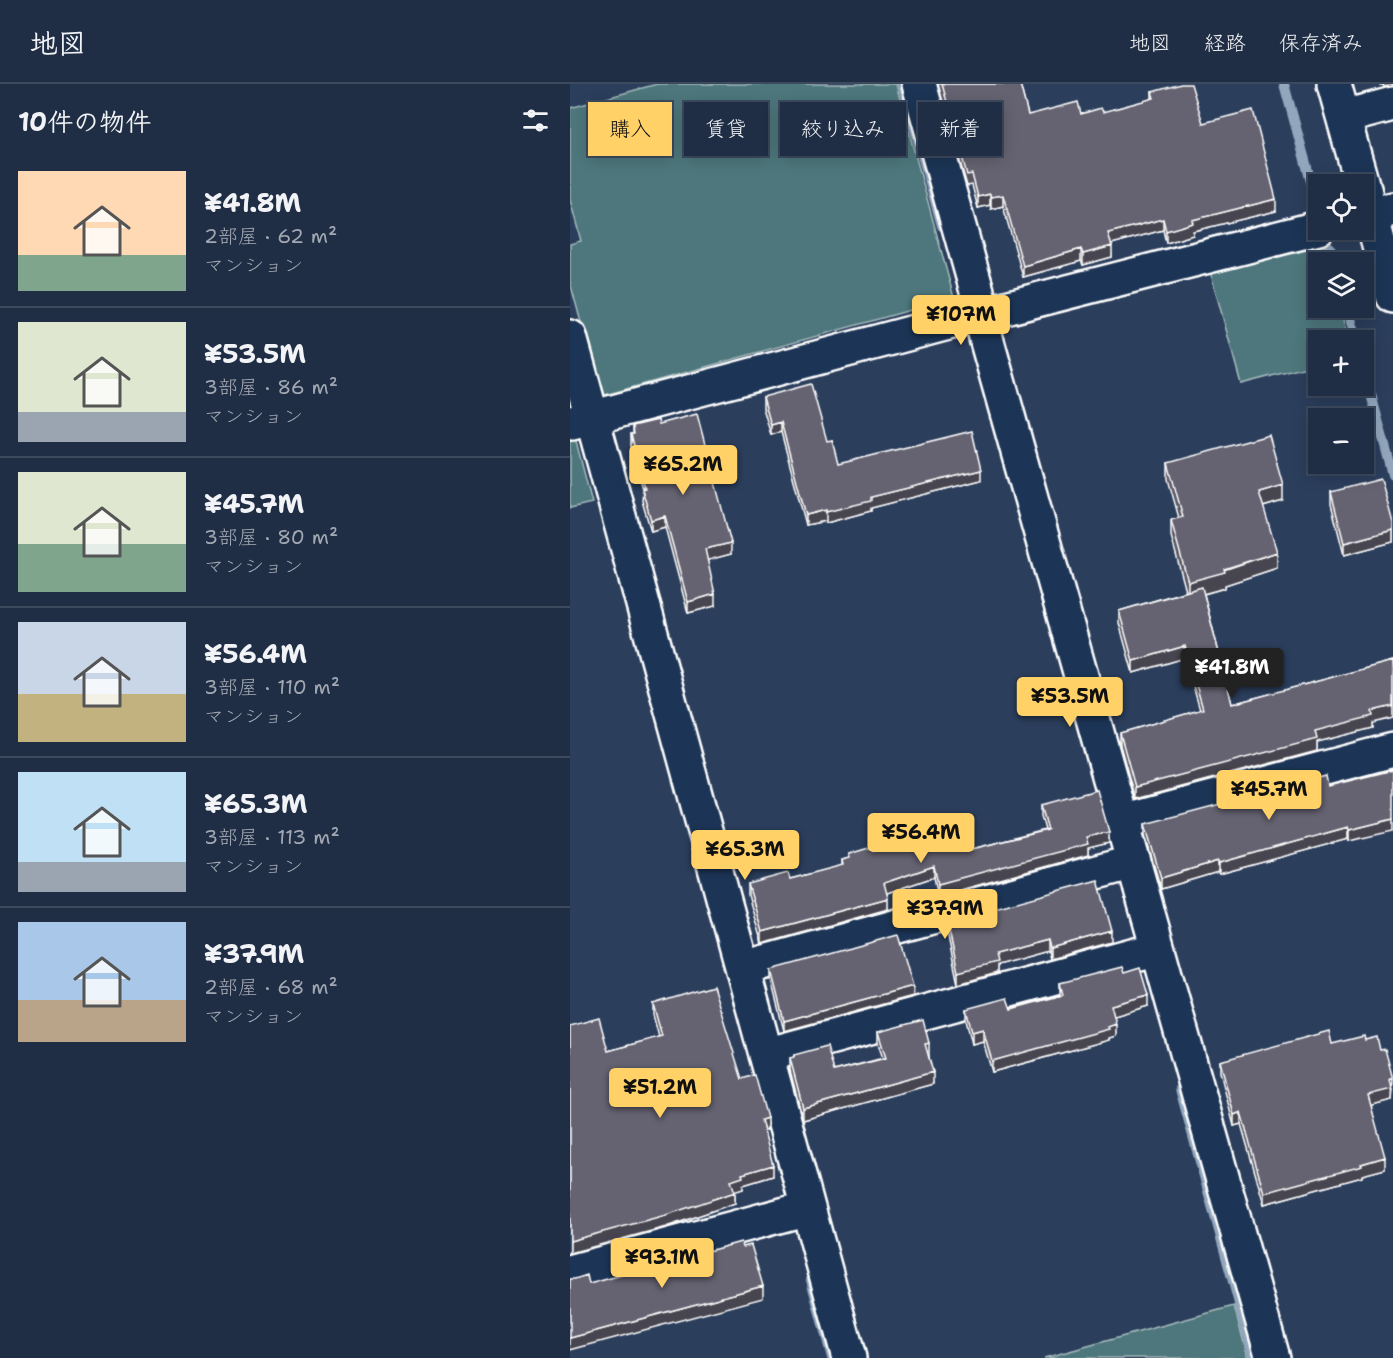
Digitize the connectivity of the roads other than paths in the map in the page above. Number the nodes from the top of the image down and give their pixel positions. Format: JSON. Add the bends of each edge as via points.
{"nodes":[{"id":1,"x":920,"y":84,"type":"edge"},
{"id":2,"x":1335,"y":84,"type":"edge"},
{"id":3,"x":1393,"y":104,"type":"edge"},
{"id":4,"x":1344,"y":117,"type":"junction"},
{"id":5,"x":1362,"y":174,"type":"edge"},
{"id":6,"x":1374,"y":216,"type":"edge"},
{"id":7,"x":1308,"y":231,"type":"edge"},
{"id":8,"x":1393,"y":296,"type":"edge"},
{"id":9,"x":982,"y":314,"type":"junction"},
{"id":10,"x":570,"y":337,"type":"edge"},
{"id":11,"x":581,"y":420,"type":"edge"},
{"id":12,"x":1393,"y":750,"type":"edge"},
{"id":13,"x":1122,"y":822,"type":"junction"},
{"id":14,"x":1134,"y":862,"type":"junction"},
{"id":15,"x":1158,"y":949,"type":"junction"},
{"id":16,"x":743,"y":968,"type":"junction"},
{"id":17,"x":766,"y":1054,"type":"junction"},
{"id":18,"x":808,"y":1209,"type":"junction"},
{"id":19,"x":570,"y":1272,"type":"edge"},
{"id":20,"x":849,"y":1358,"type":"edge"},
{"id":21,"x":1273,"y":1358,"type":"edge"}],
"edges":[{"from":1,"to":9,"type":"street"},
{"from":2,"to":4,"type":"street"},
{"from":3,"to":4,"type":"street"},
{"from":4,"to":5,"type":"street"},
{"from":6,"to":8,"type":"street"},
{"from":7,"to":9,"type":"street"},
{"from":9,"to":11,"type":"street"},
{"from":9,"to":13,"type":"street"},
{"from":10,"to":11,"type":"street"},
{"from":11,"to":16,"type":"street"},
{"from":12,"to":13,"type":"street"},
{"from":13,"to":14,"type":"street"},
{"from":14,"to":15,"type":"street"},
{"from":14,"to":16,"type":"street"},
{"from":15,"to":17,"type":"street"},
{"from":15,"to":21,"type":"street"},
{"from":16,"to":17,"type":"street"},
{"from":17,"to":18,"type":"street"},
{"from":18,"to":19,"type":"street"},
{"from":18,"to":20,"type":"street"}]}
